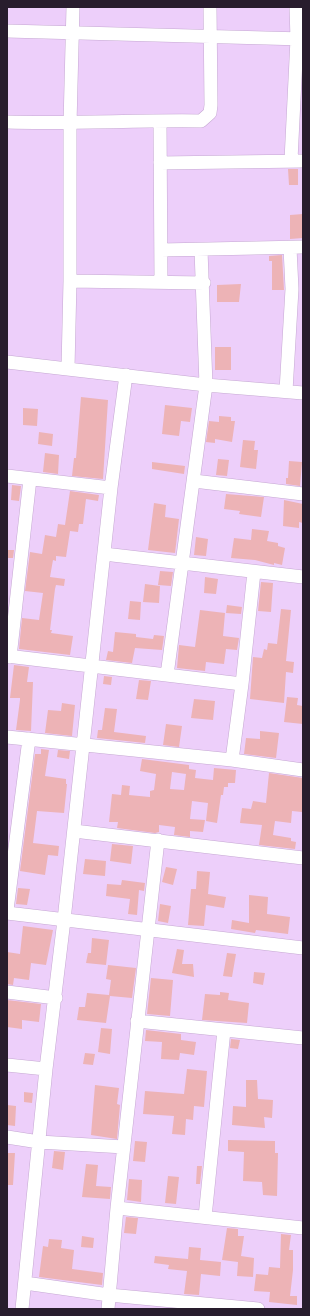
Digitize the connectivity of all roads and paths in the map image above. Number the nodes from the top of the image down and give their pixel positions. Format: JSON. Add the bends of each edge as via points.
{"nodes":[{"id":1,"x":73,"y":7,"type":"edge"},
{"id":2,"x":210,"y":7,"type":"edge"},
{"id":3,"x":296,"y":7,"type":"edge"},
{"id":4,"x":7,"y":31,"type":"edge"},
{"id":5,"x":73,"y":32,"type":"junction"},
{"id":6,"x":210,"y":36,"type":"junction"},
{"id":7,"x":300,"y":39,"type":"edge"},
{"id":8,"x":160,"y":121,"type":"junction"},
{"id":9,"x":7,"y":122,"type":"edge"},
{"id":10,"x":298,"y":122,"type":"edge"},
{"id":11,"x":70,"y":124,"type":"junction"},
{"id":12,"x":297,"y":160,"type":"edge"},
{"id":13,"x":160,"y":163,"type":"junction"},
{"id":14,"x":296,"y":248,"type":"edge"},
{"id":15,"x":161,"y":250,"type":"junction"},
{"id":16,"x":201,"y":250,"type":"junction"},
{"id":17,"x":70,"y":281,"type":"junction"},
{"id":18,"x":161,"y":282,"type":"junction"},
{"id":19,"x":204,"y":283,"type":"junction"},
{"id":20,"x":297,"y":290,"type":"edge"},
{"id":21,"x":7,"y":362,"type":"edge"},
{"id":22,"x":68,"y":368,"type":"junction"},
{"id":23,"x":126,"y":375,"type":"junction"},
{"id":24,"x":206,"y":385,"type":"junction"},
{"id":25,"x":286,"y":391,"type":"junction"},
{"id":26,"x":303,"y":393,"type":"edge"},
{"id":27,"x":7,"y":476,"type":"edge"},
{"id":28,"x":30,"y":479,"type":"junction"},
{"id":29,"x":194,"y":481,"type":"junction"},
{"id":30,"x":111,"y":488,"type":"junction"},
{"id":31,"x":303,"y":494,"type":"edge"},
{"id":32,"x":104,"y":554,"type":"junction"},
{"id":33,"x":182,"y":564,"type":"junction"},
{"id":34,"x":254,"y":572,"type":"junction"},
{"id":35,"x":303,"y":577,"type":"edge"},
{"id":36,"x":8,"y":657,"type":"edge"},
{"id":37,"x":92,"y":667,"type":"junction"},
{"id":38,"x":167,"y":675,"type":"junction"},
{"id":39,"x":242,"y":684,"type":"junction"},
{"id":40,"x":7,"y":737,"type":"edge"},
{"id":41,"x":29,"y":739,"type":"junction"},
{"id":42,"x":83,"y":743,"type":"junction"},
{"id":43,"x":232,"y":760,"type":"junction"},
{"id":44,"x":303,"y":770,"type":"edge"},
{"id":45,"x":74,"y":831,"type":"junction"},
{"id":46,"x":158,"y":840,"type":"junction"},
{"id":47,"x":303,"y":858,"type":"edge"},
{"id":48,"x":7,"y":910,"type":"edge"},
{"id":49,"x":7,"y":913,"type":"edge"},
{"id":50,"x":64,"y":920,"type":"junction"},
{"id":51,"x":148,"y":929,"type":"junction"},
{"id":52,"x":303,"y":948,"type":"edge"},
{"id":53,"x":7,"y":992,"type":"edge"},
{"id":54,"x":56,"y":998,"type":"junction"},
{"id":55,"x":137,"y":1021,"type":"junction"},
{"id":56,"x":224,"y":1030,"type":"junction"},
{"id":57,"x":303,"y":1038,"type":"edge"},
{"id":58,"x":7,"y":1065,"type":"edge"},
{"id":59,"x":46,"y":1069,"type":"junction"},
{"id":60,"x":7,"y":1137,"type":"edge"},
{"id":61,"x":39,"y":1142,"type":"junction"},
{"id":62,"x":124,"y":1147,"type":"junction"},
{"id":63,"x":117,"y":1208,"type":"junction"},
{"id":64,"x":205,"y":1217,"type":"junction"},
{"id":65,"x":303,"y":1228,"type":"edge"},
{"id":66,"x":25,"y":1283,"type":"junction"},
{"id":67,"x":110,"y":1294,"type":"junction"},
{"id":68,"x":22,"y":1309,"type":"edge"},
{"id":69,"x":108,"y":1309,"type":"edge"},
{"id":70,"x":258,"y":1309,"type":"edge"}],
"edges":[{"from":1,"to":5,"type":"street"},
{"from":2,"to":6,"type":"street"},
{"from":3,"to":7,"type":"street"},
{"from":4,"to":5,"type":"street"},
{"from":5,"to":6,"type":"street"},
{"from":5,"to":11,"type":"street"},
{"from":6,"to":7,"type":"street"},
{"from":6,"to":8,"type":"street","via":[[210,113],[201,121]]},
{"from":7,"to":10,"type":"street"},
{"from":8,"to":11,"type":"street"},
{"from":8,"to":13,"type":"street"},
{"from":9,"to":11,"type":"street"},
{"from":10,"to":12,"type":"street"},
{"from":11,"to":17,"type":"street"},
{"from":12,"to":13,"type":"street"},
{"from":13,"to":15,"type":"street"},
{"from":14,"to":16,"type":"street"},
{"from":14,"to":20,"type":"street"},
{"from":15,"to":16,"type":"street"},
{"from":15,"to":18,"type":"street"},
{"from":16,"to":19,"type":"street"},
{"from":17,"to":18,"type":"street"},
{"from":17,"to":22,"type":"street"},
{"from":18,"to":19,"type":"street"},
{"from":19,"to":24,"type":"street"},
{"from":20,"to":25,"type":"street"},
{"from":21,"to":22,"type":"street"},
{"from":22,"to":23,"type":"street"},
{"from":23,"to":24,"type":"street"},
{"from":23,"to":30,"type":"street"},
{"from":24,"to":25,"type":"street"},
{"from":24,"to":29,"type":"street"},
{"from":25,"to":26,"type":"street"},
{"from":27,"to":28,"type":"street"},
{"from":28,"to":30,"type":"street"},
{"from":28,"to":36,"type":"street"},
{"from":29,"to":31,"type":"street"},
{"from":29,"to":33,"type":"street"},
{"from":30,"to":32,"type":"street"},
{"from":32,"to":33,"type":"street"},
{"from":32,"to":37,"type":"street"},
{"from":33,"to":34,"type":"street"},
{"from":33,"to":38,"type":"street"},
{"from":34,"to":35,"type":"street"},
{"from":34,"to":39,"type":"street"},
{"from":36,"to":37,"type":"street"},
{"from":37,"to":38,"type":"street"},
{"from":37,"to":42,"type":"street"},
{"from":38,"to":39,"type":"street"},
{"from":39,"to":43,"type":"street"},
{"from":40,"to":41,"type":"street"},
{"from":41,"to":42,"type":"street"},
{"from":41,"to":48,"type":"street"},
{"from":42,"to":43,"type":"street"},
{"from":42,"to":45,"type":"street"},
{"from":43,"to":44,"type":"street"},
{"from":45,"to":46,"type":"street"},
{"from":45,"to":50,"type":"street"},
{"from":46,"to":47,"type":"street"},
{"from":46,"to":51,"type":"street"},
{"from":49,"to":50,"type":"street"},
{"from":50,"to":51,"type":"street"},
{"from":50,"to":54,"type":"street"},
{"from":51,"to":52,"type":"street"},
{"from":51,"to":55,"type":"street"},
{"from":53,"to":54,"type":"street"},
{"from":54,"to":59,"type":"street"},
{"from":55,"to":56,"type":"street"},
{"from":55,"to":62,"type":"street"},
{"from":56,"to":57,"type":"street"},
{"from":56,"to":64,"type":"street"},
{"from":58,"to":59,"type":"street"},
{"from":59,"to":61,"type":"street"},
{"from":60,"to":61,"type":"street"},
{"from":61,"to":62,"type":"street"},
{"from":61,"to":66,"type":"street"},
{"from":62,"to":63,"type":"street"},
{"from":63,"to":64,"type":"street"},
{"from":63,"to":67,"type":"street"},
{"from":64,"to":65,"type":"street"},
{"from":66,"to":67,"type":"street"},
{"from":66,"to":68,"type":"street"},
{"from":67,"to":69,"type":"street"},
{"from":67,"to":70,"type":"street"}]}
